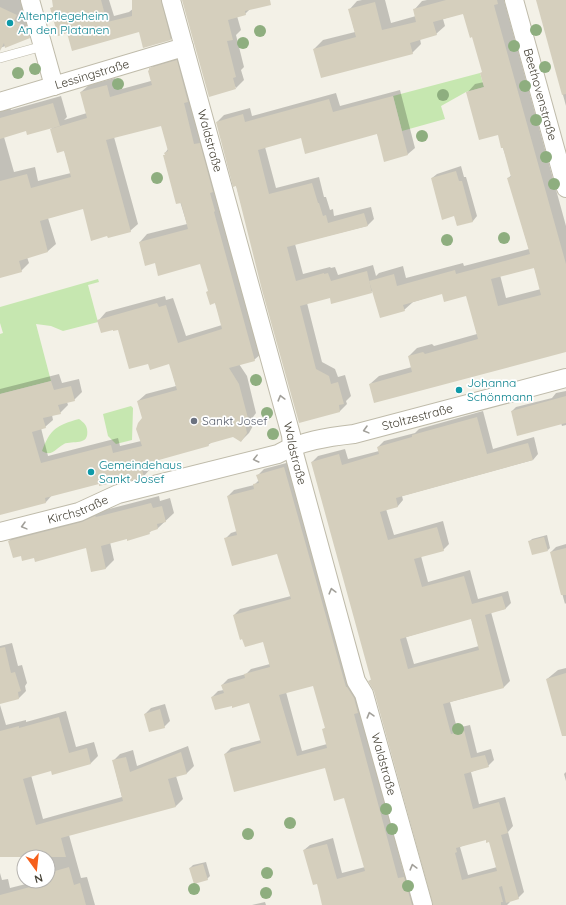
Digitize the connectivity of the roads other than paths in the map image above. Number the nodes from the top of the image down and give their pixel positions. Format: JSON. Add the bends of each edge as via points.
{"nodes":[{"id":1,"x":30,"y":0,"type":"edge"},
{"id":2,"x":171,"y":0,"type":"edge"},
{"id":3,"x":514,"y":0,"type":"edge"},
{"id":4,"x":43,"y":46,"type":"junction"},
{"id":5,"x":184,"y":47,"type":"junction"},
{"id":6,"x":0,"y":58,"type":"edge"},
{"id":7,"x":54,"y":86,"type":"junction"},
{"id":8,"x":0,"y":102,"type":"edge"},
{"id":9,"x":566,"y":188,"type":"edge"},
{"id":10,"x":566,"y":378,"type":"edge"},
{"id":11,"x":292,"y":446,"type":"junction"},
{"id":12,"x":0,"y":532,"type":"edge"},
{"id":13,"x":423,"y":905,"type":"edge"}],
"edges":[{"from":1,"to":4,"type":"street"},
{"from":2,"to":5,"type":"street","name":"Waldstraße"},
{"from":3,"to":9,"type":"street","name":"Beethovenstraße"},
{"from":4,"to":6,"type":"lane"},
{"from":4,"to":7,"type":"street"},
{"from":5,"to":7,"type":"street","name":"Lessingstraße"},
{"from":11,"to":5,"type":"street","name":"Waldstraße","one_way":true},
{"from":7,"to":8,"type":"street","name":"Lessingstraße"},
{"from":10,"to":11,"type":"street","name":"Stoltzestraße","one_way":true,"via":[[354,434]]},
{"from":11,"to":12,"type":"street","name":"Kirchstraße","one_way":true,"via":[[278,454],[118,494],[79,512]]},
{"from":13,"to":11,"type":"street","name":"Waldstraße","one_way":true,"via":[[364,694],[356,681]]}]}
